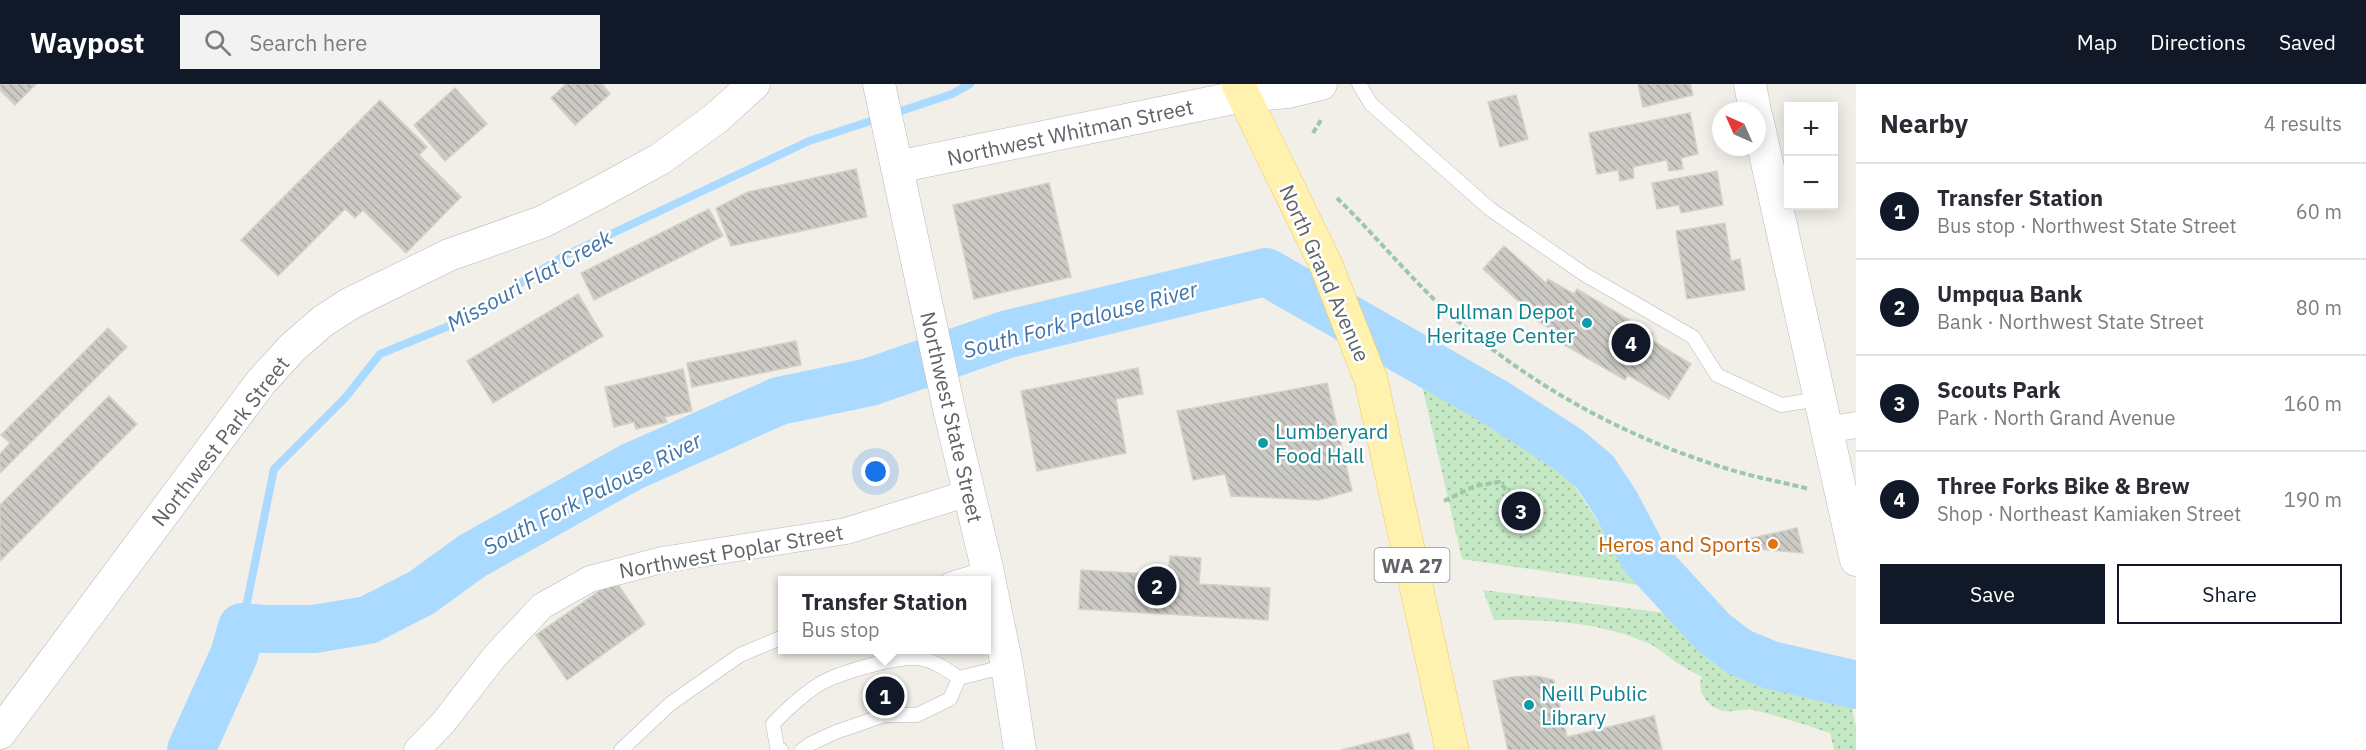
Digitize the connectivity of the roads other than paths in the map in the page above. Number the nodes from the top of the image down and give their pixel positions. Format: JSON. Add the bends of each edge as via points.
{"nodes":[{"id":1,"x":754,"y":84,"type":"edge"},
{"id":2,"x":1321,"y":84,"type":"edge"},
{"id":3,"x":1359,"y":84,"type":"edge"},
{"id":4,"x":1749,"y":84,"type":"edge"},
{"id":5,"x":1240,"y":90,"type":"edge"},
{"id":6,"x":881,"y":91,"type":"edge"},
{"id":7,"x":1753,"y":102,"type":"edge"},
{"id":8,"x":895,"y":155,"type":"junction"},
{"id":9,"x":1765,"y":156,"type":"edge"},
{"id":10,"x":1819,"y":399,"type":"junction"},
{"id":11,"x":1841,"y":428,"type":"edge"},
{"id":12,"x":969,"y":493,"type":"junction"},
{"id":13,"x":1856,"y":560,"type":"edge"},
{"id":14,"x":987,"y":568,"type":"junction"},
{"id":15,"x":961,"y":576,"type":"edge"},
{"id":16,"x":989,"y":576,"type":"edge"},
{"id":17,"x":991,"y":588,"type":"edge"},
{"id":18,"x":778,"y":639,"type":"edge"},
{"id":19,"x":1007,"y":666,"type":"junction"},
{"id":20,"x":959,"y":678,"type":"junction"},
{"id":21,"x":0,"y":733,"type":"edge"},
{"id":22,"x":417,"y":750,"type":"edge"},
{"id":23,"x":621,"y":750,"type":"edge"},
{"id":24,"x":781,"y":750,"type":"edge"},
{"id":25,"x":802,"y":750,"type":"edge"},
{"id":26,"x":1020,"y":750,"type":"edge"},
{"id":27,"x":1452,"y":750,"type":"edge"}],
"edges":[{"from":1,"to":21,"type":"street","name":"Northwest Park Street","via":[[715,119],[630,176],[542,222],[449,255],[323,321],[261,382]]},
{"from":2,"to":5,"type":"street","name":"Northwest Whitman Street","via":[[1288,92]]},
{"from":3,"to":10,"type":"lane","via":[[1371,104],[1490,209],[1584,274],[1693,338],[1717,375],[1781,405]]},
{"from":4,"to":7,"type":"street"},
{"from":5,"to":8,"type":"street","name":"Northwest Whitman Street"},
{"from":5,"to":27,"type":"main road","name":"North Grand Avenue","number":"WA 27","via":[[1326,265],[1371,380]]},
{"from":6,"to":8,"type":"street","name":"Northwest State Street"},
{"from":8,"to":12,"type":"street","name":"Northwest State Street"},
{"from":9,"to":10,"type":"street"},
{"from":10,"to":11,"type":"street"},
{"from":11,"to":13,"type":"street","via":[[1842,495]]},
{"from":12,"to":14,"type":"street","name":"Northwest State Street"},
{"from":12,"to":22,"type":"street","name":"Northwest Poplar Street","via":[[846,531],[662,561],[590,579],[543,606],[495,656]]},
{"from":14,"to":15,"type":"lane"},
{"from":14,"to":16,"type":"street","name":"Northwest State Street"},
{"from":17,"to":19,"type":"street","name":"Northwest State Street"},
{"from":18,"to":23,"type":"lane","via":[[740,655],[670,704]]},
{"from":19,"to":20,"type":"lane"},
{"from":19,"to":26,"type":"street","name":"Northwest State Street"},
{"from":20,"to":24,"type":"lane","via":[[939,664],[920,658],[889,660],[824,682],[794,702],[773,724]]},
{"from":20,"to":25,"type":"lane","via":[[950,699],[917,715],[885,715],[836,732]]}]}
